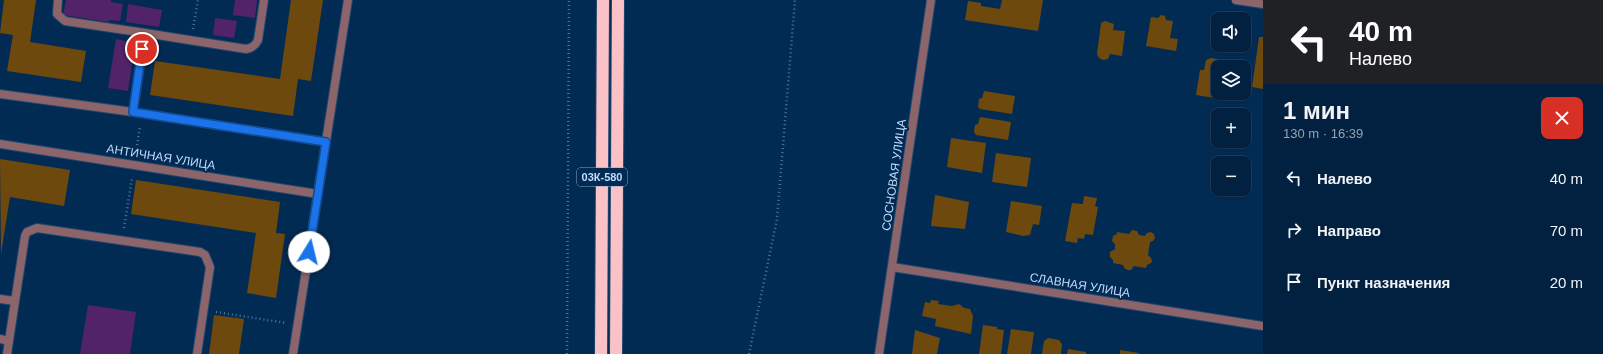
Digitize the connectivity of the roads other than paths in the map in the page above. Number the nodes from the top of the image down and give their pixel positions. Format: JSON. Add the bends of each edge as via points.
{"nodes":[{"id":1,"x":58,"y":0,"type":"edge"},
{"id":2,"x":264,"y":0,"type":"edge"},
{"id":3,"x":348,"y":0,"type":"edge"},
{"id":4,"x":603,"y":0,"type":"edge"},
{"id":5,"x":618,"y":0,"type":"edge"},
{"id":6,"x":931,"y":0,"type":"edge"},
{"id":7,"x":1236,"y":0,"type":"edge"},
{"id":8,"x":1246,"y":1,"type":"edge"},
{"id":9,"x":1263,"y":4,"type":"edge"},
{"id":10,"x":145,"y":33,"type":"junction"},
{"id":11,"x":0,"y":94,"type":"edge"},
{"id":12,"x":133,"y":112,"type":"junction"},
{"id":13,"x":326,"y":142,"type":"junction"},
{"id":14,"x":0,"y":144,"type":"edge"},
{"id":15,"x":318,"y":194,"type":"junction"},
{"id":16,"x":892,"y":267,"type":"junction"},
{"id":17,"x":0,"y":299,"type":"edge"},
{"id":18,"x":15,"y":301,"type":"junction"},
{"id":19,"x":1263,"y":326,"type":"edge"},
{"id":20,"x":0,"y":339,"type":"edge"},
{"id":21,"x":10,"y":341,"type":"junction"},
{"id":22,"x":7,"y":354,"type":"edge"},
{"id":23,"x":197,"y":354,"type":"edge"},
{"id":24,"x":293,"y":354,"type":"edge"},
{"id":25,"x":601,"y":354,"type":"edge"},
{"id":26,"x":616,"y":354,"type":"edge"},
{"id":27,"x":879,"y":354,"type":"edge"}],
"edges":[{"from":1,"to":10,"type":"street","via":[[57,14],[65,21]]},
{"from":2,"to":10,"type":"street","via":[[258,40],[251,48]]},
{"from":3,"to":13,"type":"street"},
{"from":4,"to":25,"type":"highway","number":"03К-580"},
{"from":5,"to":26,"type":"highway","number":"03К-580"},
{"from":6,"to":16,"type":"street","name":"СОСНОВАЯ УЛИЦА"},
{"from":7,"to":8,"type":"street"},
{"from":8,"to":9,"type":"street"},
{"from":10,"to":12,"type":"street"},
{"from":11,"to":12,"type":"street"},
{"from":12,"to":13,"type":"street"},
{"from":13,"to":15,"type":"street"},
{"from":14,"to":15,"type":"street","name":"АНТИЧНАЯ УЛИЦА"},
{"from":15,"to":24,"type":"street"},
{"from":16,"to":19,"type":"street","name":"СЛАВНАЯ УЛИЦА"},
{"from":16,"to":27,"type":"street","name":"СОСНОВАЯ УЛИЦА"},
{"from":17,"to":18,"type":"street"},
{"from":18,"to":21,"type":"street"},
{"from":18,"to":23,"type":"street","via":[[25,236],[27,232],[37,228],[200,252],[205,255],[210,267]]},
{"from":20,"to":21,"type":"street"},
{"from":21,"to":22,"type":"street"}]}
